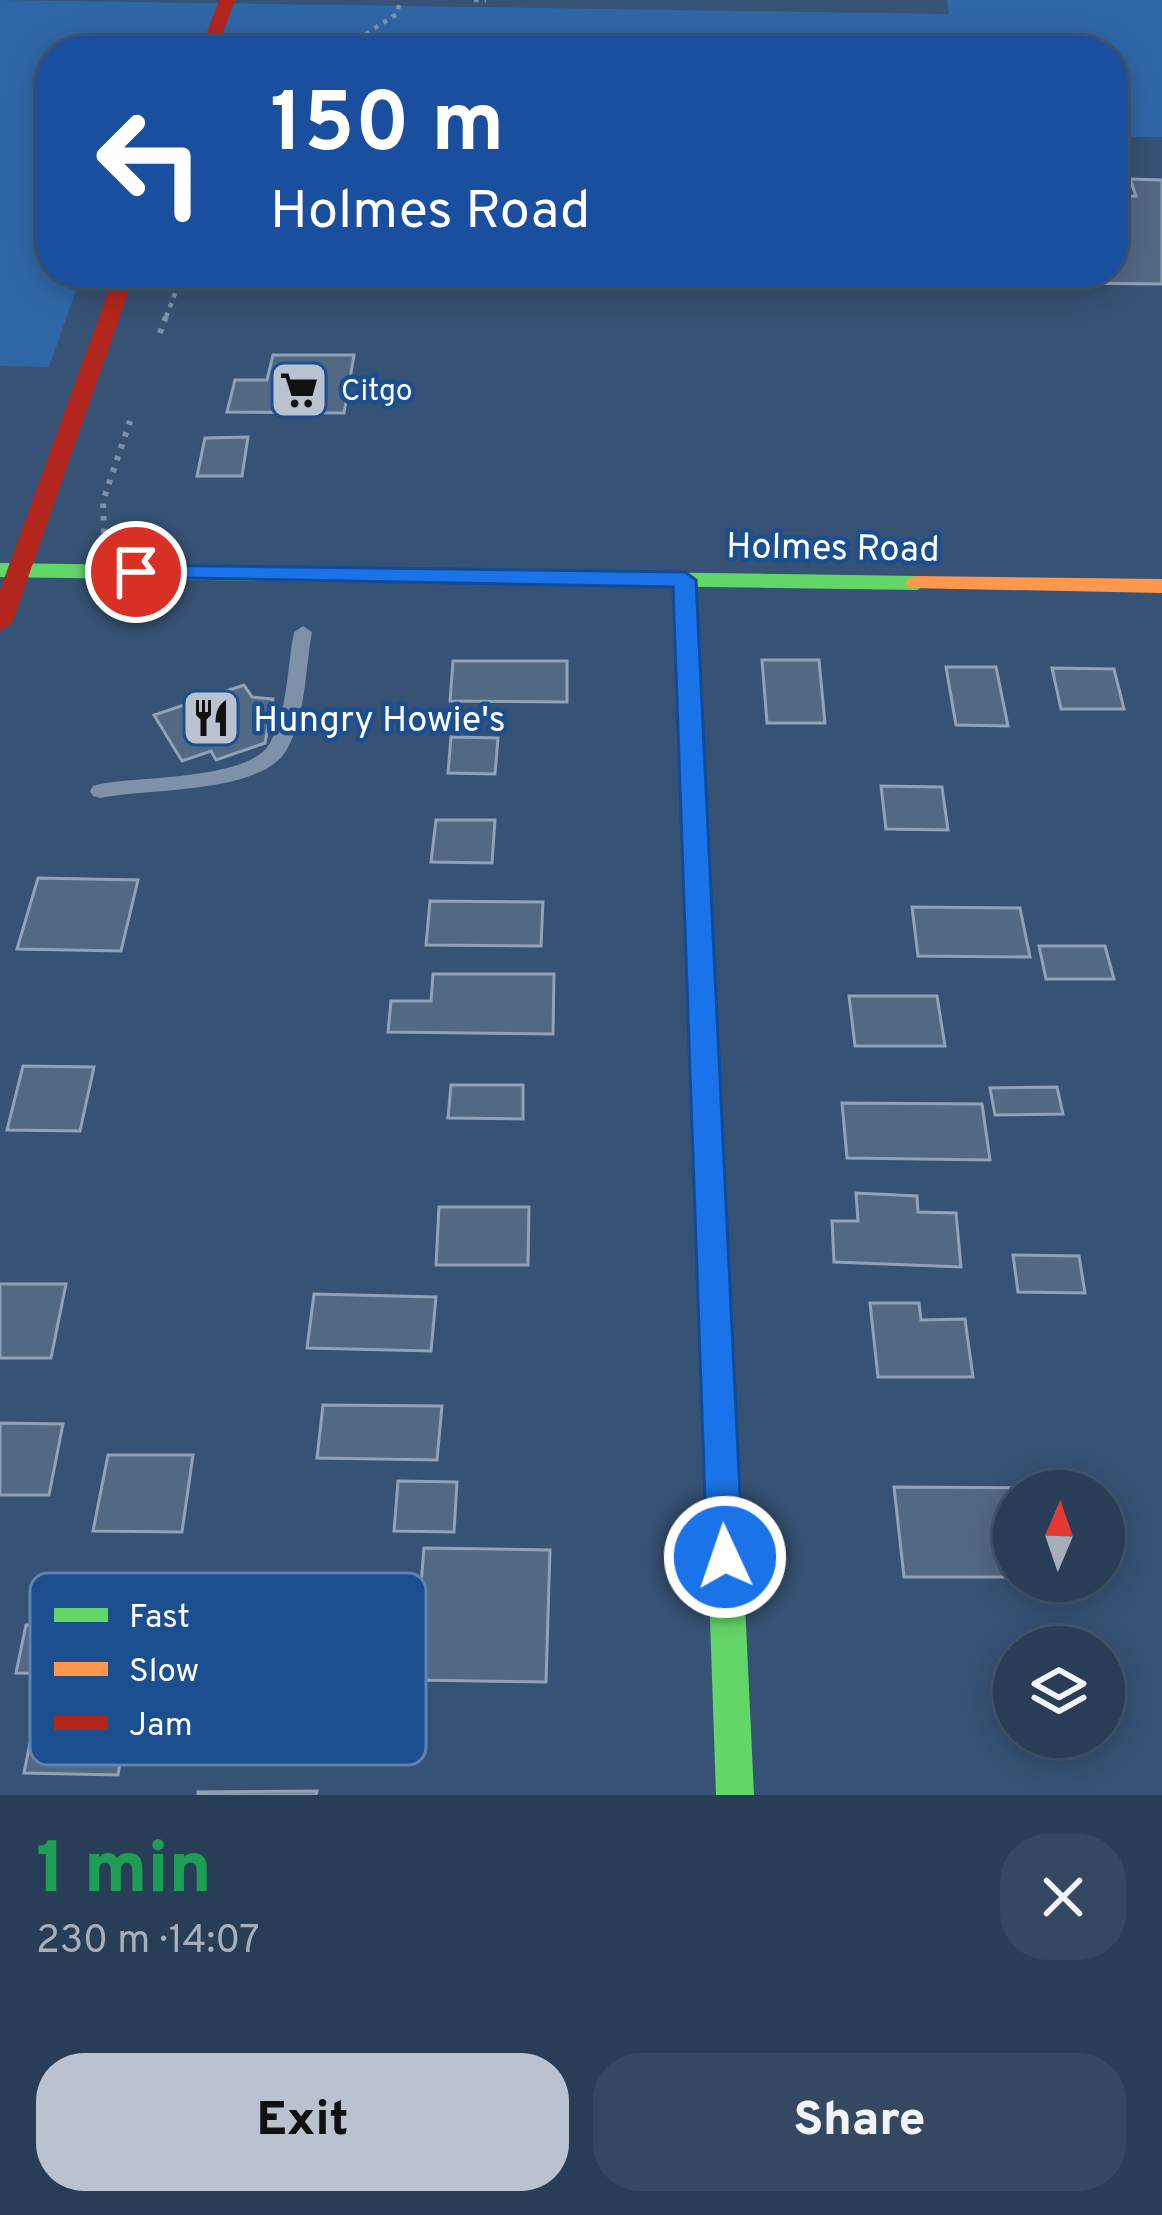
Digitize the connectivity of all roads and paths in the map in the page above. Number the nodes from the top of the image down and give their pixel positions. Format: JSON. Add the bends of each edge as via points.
{"nodes":[{"id":1,"x":227,"y":0,"type":"edge"},
{"id":2,"x":400,"y":0,"type":"edge"},
{"id":3,"x":474,"y":0,"type":"edge"},
{"id":4,"x":486,"y":0,"type":"edge"},
{"id":5,"x":214,"y":36,"type":"edge"},
{"id":6,"x":363,"y":36,"type":"edge"},
{"id":7,"x":118,"y":288,"type":"edge"},
{"id":8,"x":177,"y":288,"type":"edge"},
{"id":9,"x":156,"y":344,"type":"dead end"},
{"id":10,"x":135,"y":404,"type":"dead end"},
{"id":11,"x":104,"y":534,"type":"dead end"},
{"id":12,"x":8,"y":570,"type":"edge"},
{"id":13,"x":685,"y":580,"type":"junction"},
{"id":14,"x":1162,"y":586,"type":"edge"},
{"id":15,"x":0,"y":623,"type":"edge"},
{"id":16,"x":303,"y":632,"type":"dead end"},
{"id":17,"x":100,"y":791,"type":"dead end"},
{"id":18,"x":735,"y":1795,"type":"edge"}],
"edges":[{"from":1,"to":5,"type":"main road"},
{"from":2,"to":6,"type":"path","via":[[397,14]]},
{"from":3,"to":4,"type":"path"},
{"from":7,"to":12,"type":"main road"},
{"from":8,"to":9,"type":"path"},
{"from":10,"to":11,"type":"path","via":[[104,501]]},
{"from":12,"to":13,"type":"main road","name":"Holmes Road"},
{"from":12,"to":15,"type":"main road"},
{"from":13,"to":14,"type":"main road","name":"Holmes Road"},
{"from":13,"to":18,"type":"main road"},
{"from":16,"to":17,"type":"lane","via":[[278,748],[260,767]]}]}
